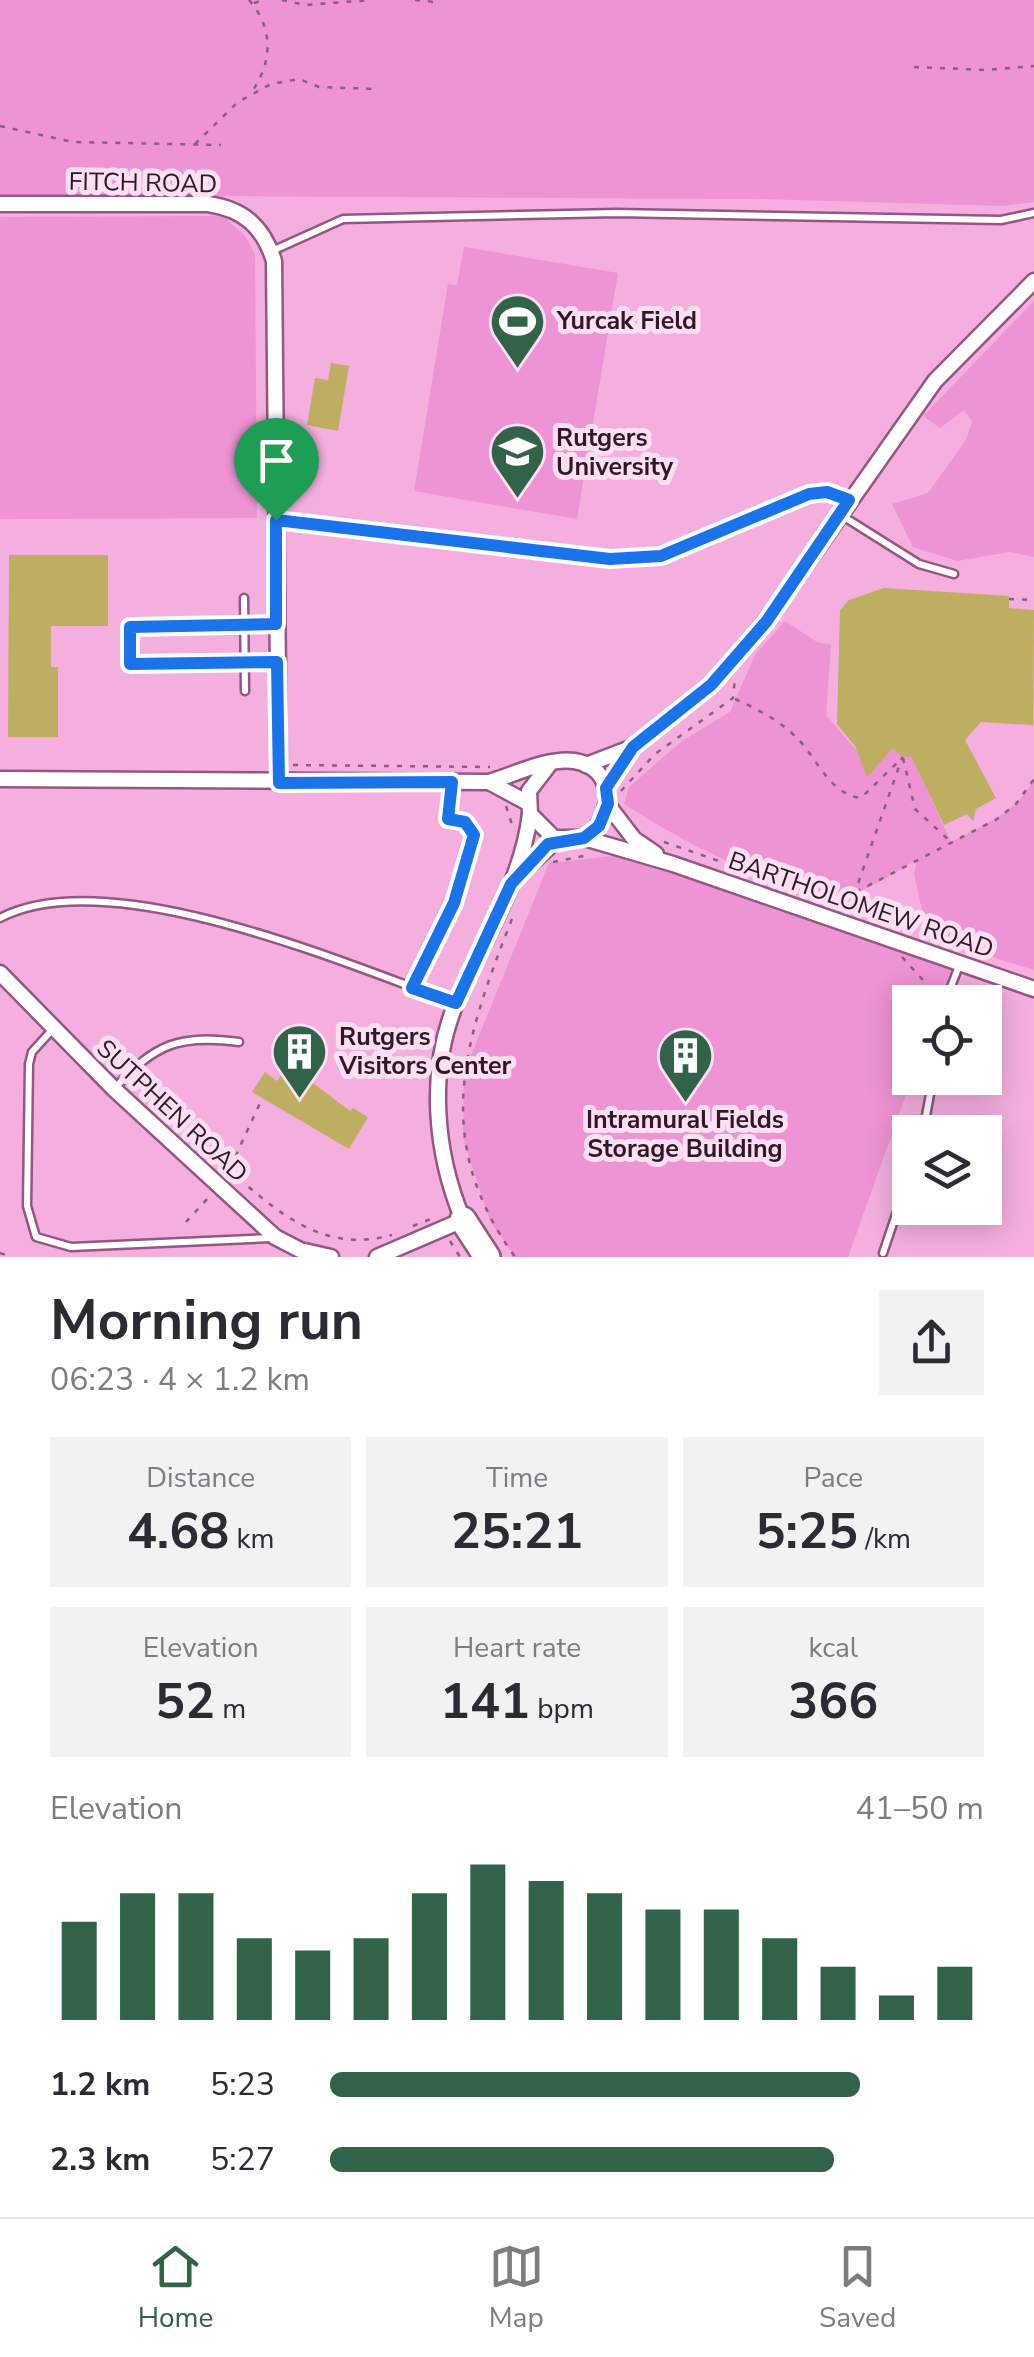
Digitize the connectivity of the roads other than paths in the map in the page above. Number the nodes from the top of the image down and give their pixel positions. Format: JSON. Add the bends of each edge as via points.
{"nodes":[{"id":1,"x":0,"y":204,"type":"edge"},
{"id":2,"x":1034,"y":213,"type":"edge"},
{"id":3,"x":271,"y":251,"type":"junction"},
{"id":4,"x":1034,"y":281,"type":"edge"},
{"id":5,"x":849,"y":500,"type":"junction"},
{"id":6,"x":840,"y":514,"type":"junction"},
{"id":7,"x":276,"y":520,"type":"junction"},
{"id":8,"x":954,"y":574,"type":"dead end"},
{"id":9,"x":244,"y":598,"type":"dead end"},
{"id":10,"x":276,"y":624,"type":"junction"},
{"id":11,"x":244,"y":625,"type":"junction"},
{"id":12,"x":277,"y":662,"type":"junction"},
{"id":13,"x":244,"y":663,"type":"junction"},
{"id":14,"x":245,"y":691,"type":"dead end"},
{"id":15,"x":633,"y":747,"type":"junction"},
{"id":16,"x":549,"y":765,"type":"junction"},
{"id":17,"x":586,"y":765,"type":"junction"},
{"id":18,"x":0,"y":779,"type":"edge"},
{"id":19,"x":452,"y":782,"type":"junction"},
{"id":20,"x":489,"y":782,"type":"junction"},
{"id":21,"x":279,"y":783,"type":"junction"},
{"id":22,"x":611,"y":797,"type":"junction"},
{"id":23,"x":529,"y":808,"type":"junction"},
{"id":24,"x":584,"y":838,"type":"junction"},
{"id":25,"x":558,"y":840,"type":"junction"},
{"id":26,"x":674,"y":864,"type":"junction"},
{"id":27,"x":511,"y":884,"type":"junction"},
{"id":28,"x":0,"y":918,"type":"edge"},
{"id":29,"x":960,"y":963,"type":"junction"},
{"id":30,"x":0,"y":973,"type":"edge"},
{"id":31,"x":952,"y":985,"type":"edge"},
{"id":32,"x":412,"y":988,"type":"junction"},
{"id":33,"x":1034,"y":989,"type":"edge"},
{"id":34,"x":456,"y":1003,"type":"junction"},
{"id":35,"x":53,"y":1029,"type":"junction"},
{"id":36,"x":239,"y":1042,"type":"dead end"},
{"id":37,"x":114,"y":1089,"type":"junction"},
{"id":38,"x":463,"y":1220,"type":"junction"},
{"id":39,"x":893,"y":1225,"type":"edge"},
{"id":40,"x":275,"y":1237,"type":"junction"},
{"id":41,"x":884,"y":1252,"type":"dead end"},
{"id":42,"x":330,"y":1257,"type":"edge"},
{"id":43,"x":377,"y":1257,"type":"edge"},
{"id":44,"x":487,"y":1257,"type":"edge"}],
"edges":[{"from":1,"to":3,"type":"street","name":"FITCH ROAD","via":[[234,208]]},
{"from":2,"to":3,"type":"lane","via":[[1002,220],[616,213],[342,219]]},
{"from":3,"to":7,"type":"street"},
{"from":4,"to":5,"type":"street","via":[[936,382]]},
{"from":5,"to":6,"type":"street"},
{"from":5,"to":7,"type":"lane","via":[[809,494],[661,556],[610,559]]},
{"from":6,"to":8,"type":"lane","via":[[919,564]]},
{"from":6,"to":15,"type":"street","via":[[766,622],[711,685]]},
{"from":7,"to":10,"type":"street"},
{"from":9,"to":11,"type":"lane"},
{"from":10,"to":11,"type":"lane"},
{"from":10,"to":12,"type":"street"},
{"from":11,"to":13,"type":"lane"},
{"from":11,"to":13,"type":"lane","via":[[130,627],[130,664]]},
{"from":12,"to":13,"type":"lane"},
{"from":12,"to":21,"type":"street"},
{"from":13,"to":14,"type":"lane"},
{"from":15,"to":17,"type":"street"},
{"from":15,"to":22,"type":"street"},
{"from":16,"to":17,"type":"street"},
{"from":16,"to":20,"type":"street"},
{"from":16,"to":23,"type":"street","via":[[533,781]]},
{"from":17,"to":22,"type":"street"},
{"from":18,"to":21,"type":"street"},
{"from":19,"to":20,"type":"street"},
{"from":19,"to":21,"type":"street"},
{"from":19,"to":32,"type":"lane","via":[[448,819],[465,822],[474,835],[454,903]]},
{"from":20,"to":23,"type":"street"},
{"from":22,"to":24,"type":"street","via":[[599,826]]},
{"from":22,"to":26,"type":"street","name":"BARTHOLOMEW ROAD","via":[[634,839]]},
{"from":23,"to":25,"type":"street","via":[[543,832]]},
{"from":23,"to":27,"type":"street"},
{"from":24,"to":25,"type":"street"},
{"from":24,"to":26,"type":"street","name":"BARTHOLOMEW ROAD"},
{"from":25,"to":27,"type":"street"},
{"from":26,"to":29,"type":"street","name":"BARTHOLOMEW ROAD"},
{"from":27,"to":34,"type":"street"},
{"from":28,"to":32,"type":"lane","via":[[68,902],[164,908],[225,922]]},
{"from":29,"to":31,"type":"lane"},
{"from":29,"to":33,"type":"street","name":"BARTHOLOMEW ROAD"},
{"from":30,"to":35,"type":"street","name":"SUTPHEN ROAD"},
{"from":32,"to":34,"type":"lane"},
{"from":34,"to":38,"type":"street","via":[[438,1118]]},
{"from":35,"to":37,"type":"street","name":"SUTPHEN ROAD"},
{"from":35,"to":40,"type":"lane","via":[[29,1064],[27,1206],[36,1237],[71,1247]]},
{"from":36,"to":37,"type":"lane","via":[[204,1038],[160,1048]]},
{"from":37,"to":40,"type":"street","name":"SUTPHEN ROAD"},
{"from":38,"to":43,"type":"street"},
{"from":38,"to":44,"type":"highway"},
{"from":39,"to":41,"type":"lane"},
{"from":40,"to":42,"type":"street","name":"SUTPHEN ROAD"}]}
